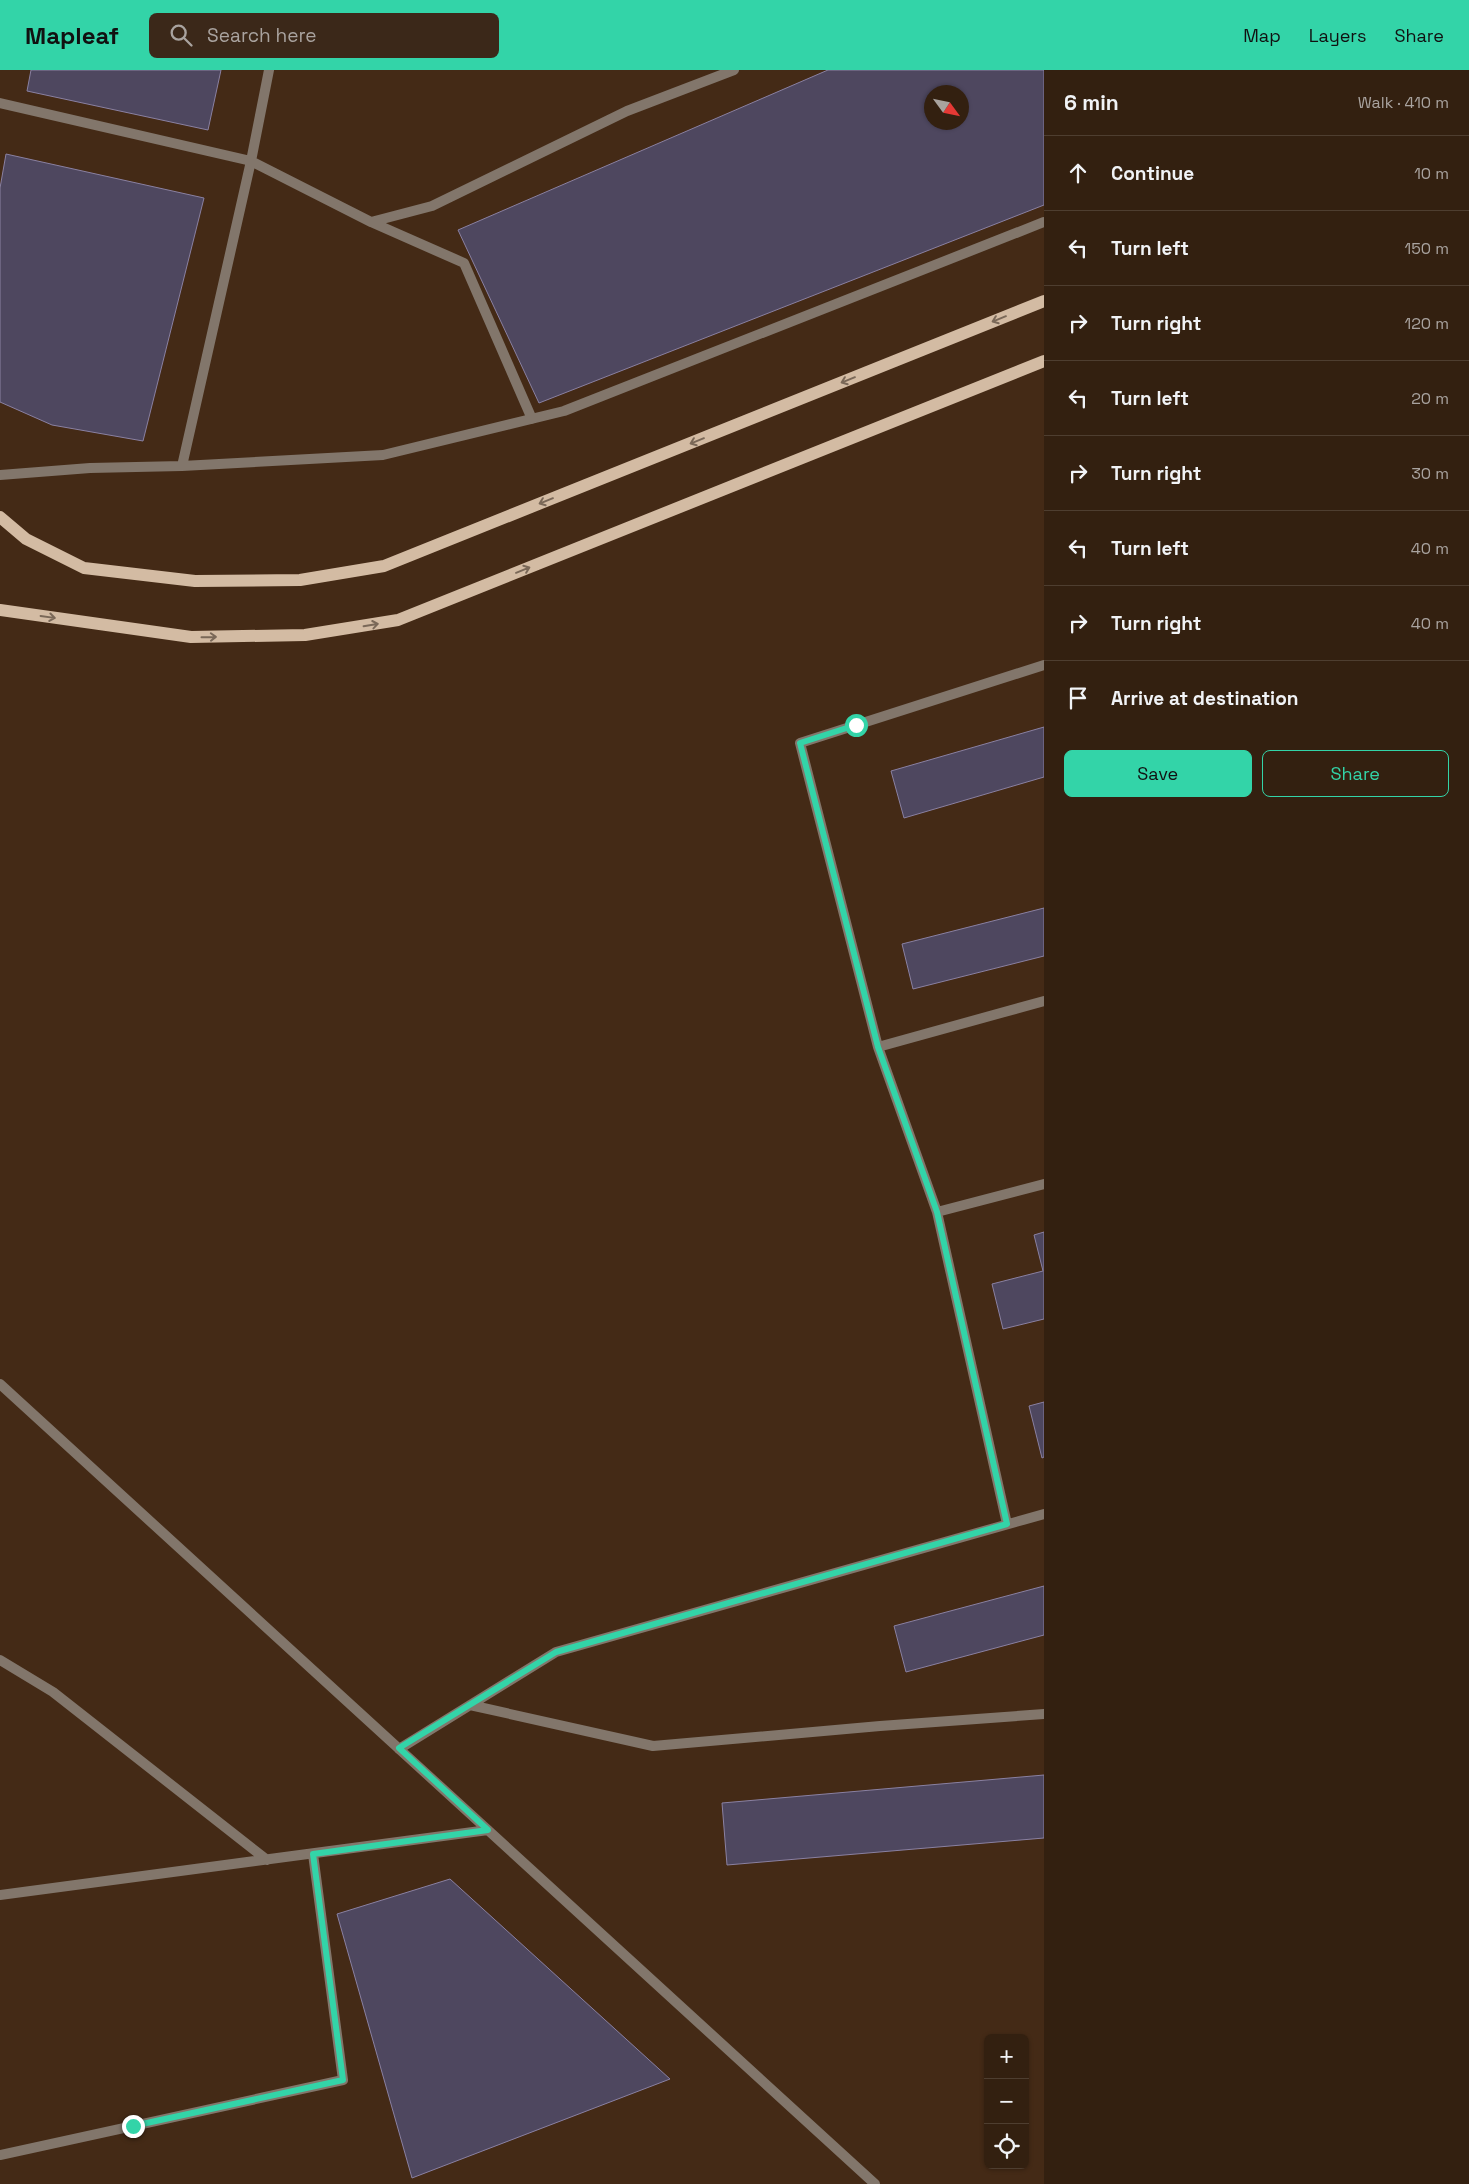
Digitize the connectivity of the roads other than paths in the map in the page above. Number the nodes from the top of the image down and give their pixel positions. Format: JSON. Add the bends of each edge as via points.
{"nodes":[{"id":1,"x":269,"y":70,"type":"edge"},
{"id":2,"x":734,"y":70,"type":"edge"},
{"id":3,"x":0,"y":103,"type":"edge"},
{"id":4,"x":251,"y":161,"type":"junction"},
{"id":5,"x":371,"y":222,"type":"junction"},
{"id":6,"x":1044,"y":222,"type":"edge"},
{"id":7,"x":1044,"y":301,"type":"edge"},
{"id":8,"x":1044,"y":361,"type":"edge"},
{"id":9,"x":532,"y":419,"type":"junction"},
{"id":10,"x":182,"y":466,"type":"junction"},
{"id":11,"x":0,"y":475,"type":"edge"},
{"id":12,"x":0,"y":517,"type":"edge"},
{"id":13,"x":0,"y":610,"type":"edge"},
{"id":14,"x":1044,"y":665,"type":"edge"},
{"id":15,"x":1044,"y":1001,"type":"edge"},
{"id":16,"x":878,"y":1047,"type":"junction"},
{"id":17,"x":1044,"y":1184,"type":"edge"},
{"id":18,"x":937,"y":1212,"type":"junction"},
{"id":19,"x":0,"y":1384,"type":"edge"},
{"id":20,"x":1044,"y":1514,"type":"edge"},
{"id":21,"x":1007,"y":1524,"type":"junction"},
{"id":22,"x":0,"y":1660,"type":"edge"},
{"id":23,"x":470,"y":1705,"type":"junction"},
{"id":24,"x":1044,"y":1714,"type":"edge"},
{"id":25,"x":399,"y":1748,"type":"junction"},
{"id":26,"x":488,"y":1830,"type":"junction"},
{"id":27,"x":313,"y":1854,"type":"junction"},
{"id":28,"x":267,"y":1860,"type":"junction"},
{"id":29,"x":0,"y":1896,"type":"edge"},
{"id":30,"x":0,"y":2155,"type":"edge"},
{"id":31,"x":875,"y":2184,"type":"edge"}],
"edges":[{"from":1,"to":4,"type":"street"},
{"from":2,"to":5,"type":"street","via":[[627,111],[432,206]]},
{"from":3,"to":4,"type":"street"},
{"from":4,"to":5,"type":"street"},
{"from":4,"to":10,"type":"street"},
{"from":5,"to":9,"type":"street","via":[[464,263]]},
{"from":6,"to":9,"type":"street","via":[[564,412]]},
{"from":7,"to":12,"type":"main road","one_way":true,"via":[[384,566],[300,580],[195,581],[84,568],[26,539]]},
{"from":13,"to":8,"type":"main road","one_way":true,"via":[[191,637],[305,635],[398,620]]},
{"from":9,"to":10,"type":"street","via":[[383,455]]},
{"from":10,"to":11,"type":"street","via":[[90,468]]},
{"from":14,"to":16,"type":"street","via":[[800,743]]},
{"from":15,"to":16,"type":"street"},
{"from":16,"to":18,"type":"street"},
{"from":17,"to":18,"type":"street"},
{"from":18,"to":21,"type":"street"},
{"from":19,"to":25,"type":"street"},
{"from":20,"to":21,"type":"street"},
{"from":21,"to":23,"type":"street","via":[[556,1652]]},
{"from":22,"to":28,"type":"street","via":[[53,1692]]},
{"from":23,"to":24,"type":"street","via":[[653,1746]]},
{"from":23,"to":25,"type":"street"},
{"from":25,"to":26,"type":"street"},
{"from":26,"to":27,"type":"street"},
{"from":26,"to":31,"type":"street"},
{"from":27,"to":28,"type":"street"},
{"from":27,"to":30,"type":"street","via":[[343,2080]]},
{"from":28,"to":29,"type":"street"}]}
